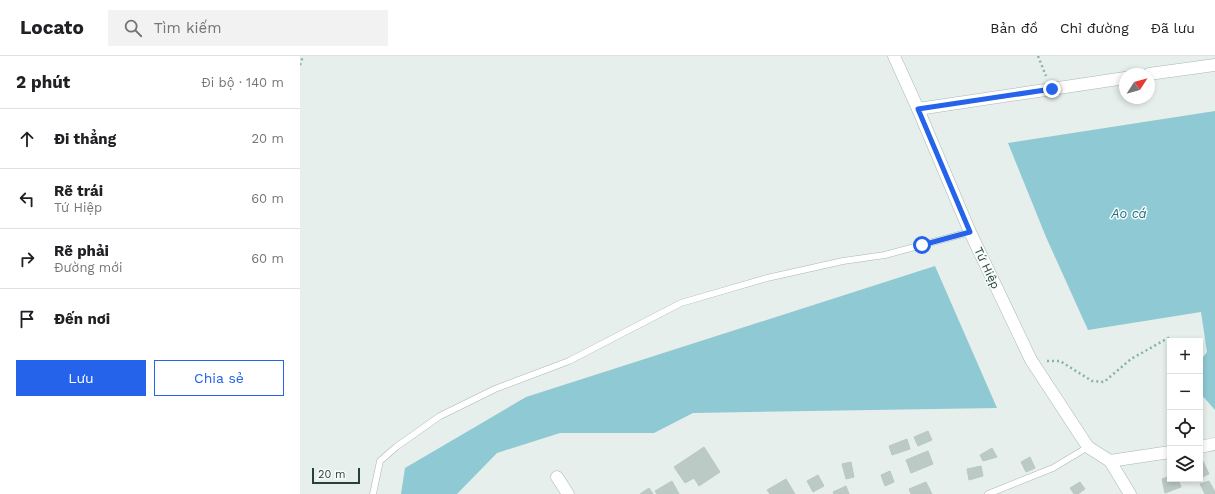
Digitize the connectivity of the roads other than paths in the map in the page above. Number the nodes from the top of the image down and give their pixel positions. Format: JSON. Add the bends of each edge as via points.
{"nodes":[{"id":1,"x":894,"y":56,"type":"edge"},
{"id":2,"x":1215,"y":64,"type":"edge"},
{"id":3,"x":1155,"y":73,"type":"edge"},
{"id":4,"x":1119,"y":79,"type":"edge"},
{"id":5,"x":918,"y":109,"type":"junction"},
{"id":6,"x":970,"y":232,"type":"junction"},
{"id":7,"x":1215,"y":444,"type":"edge"},
{"id":8,"x":1203,"y":446,"type":"edge"},
{"id":9,"x":1088,"y":447,"type":"junction"},
{"id":10,"x":1167,"y":452,"type":"edge"},
{"id":11,"x":1110,"y":461,"type":"junction"},
{"id":12,"x":557,"y":477,"type":"dead end"},
{"id":13,"x":373,"y":494,"type":"edge"},
{"id":14,"x":568,"y":494,"type":"edge"},
{"id":15,"x":988,"y":494,"type":"edge"},
{"id":16,"x":1130,"y":494,"type":"edge"}],
"edges":[{"from":1,"to":5,"type":"street","name":"Tứ Hiệp"},
{"from":2,"to":3,"type":"street"},
{"from":4,"to":5,"type":"street"},
{"from":5,"to":6,"type":"street","name":"Tứ Hiệp"},
{"from":6,"to":9,"type":"street","name":"Tứ Hiệp","via":[[1031,360]]},
{"from":6,"to":13,"type":"lane","via":[[885,255],[767,278],[681,303],[569,362],[495,389],[440,416],[380,461]]},
{"from":7,"to":8,"type":"street"},
{"from":9,"to":11,"type":"street","name":"Tứ Hiệp"},
{"from":9,"to":15,"type":"lane","via":[[1053,468]]},
{"from":10,"to":11,"type":"street"},
{"from":11,"to":16,"type":"street"},
{"from":12,"to":14,"type":"street"}]}
